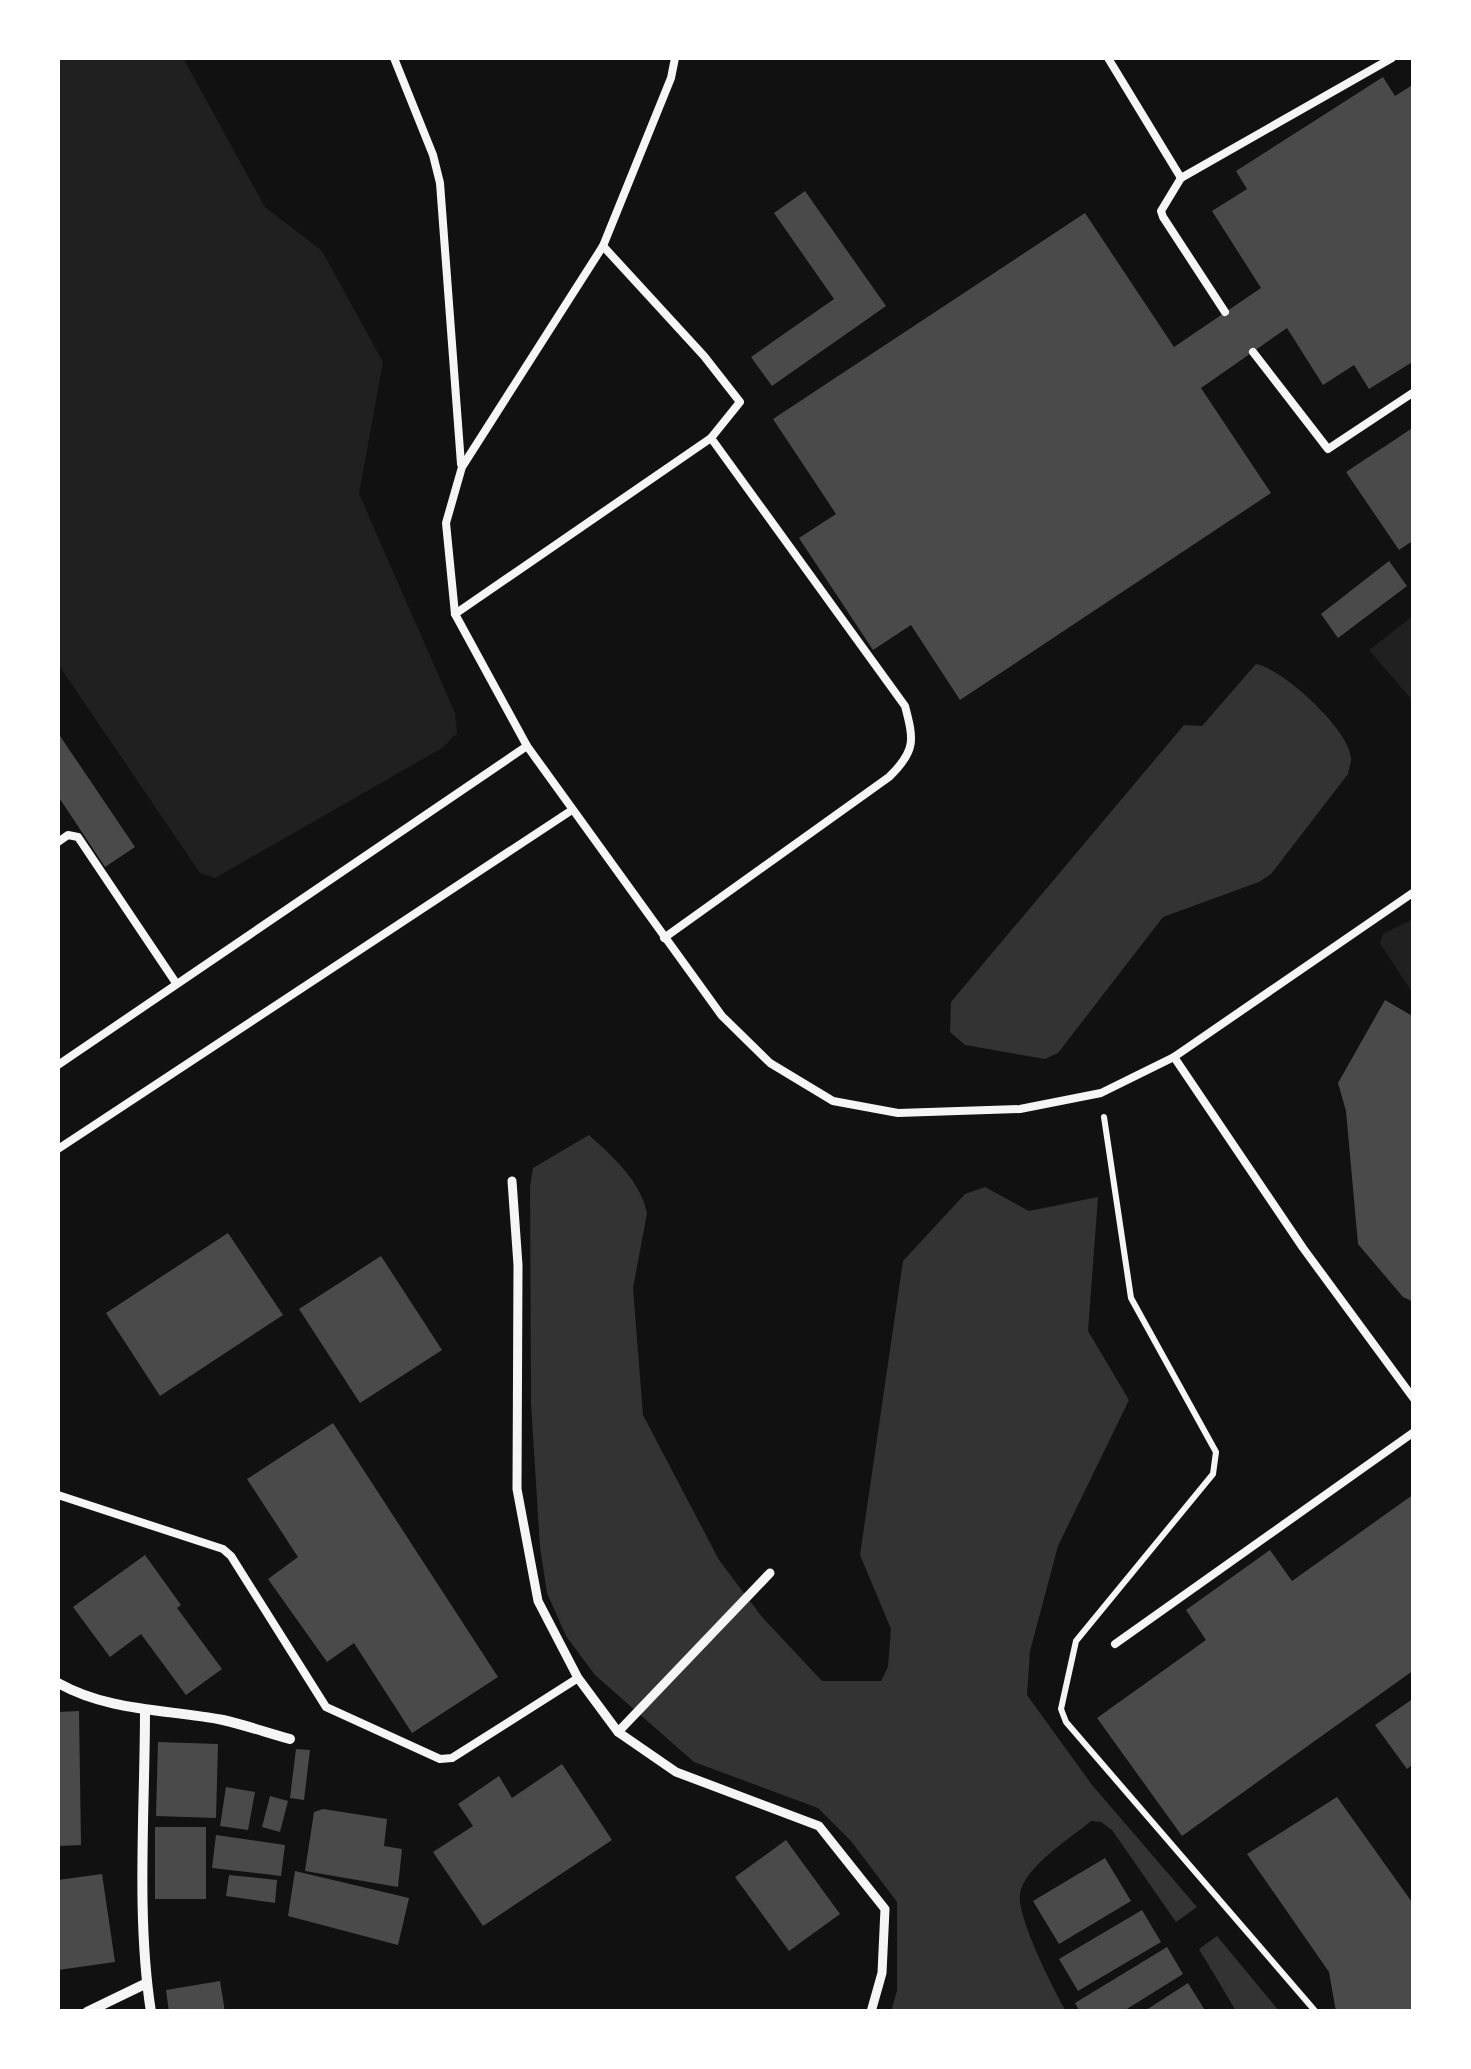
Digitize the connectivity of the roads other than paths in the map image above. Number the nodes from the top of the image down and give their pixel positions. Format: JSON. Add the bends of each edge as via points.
{"nodes":[{"id":1,"x":394,"y":58,"type":"edge"},
{"id":2,"x":675,"y":58,"type":"edge"},
{"id":3,"x":1108,"y":58,"type":"edge"},
{"id":4,"x":1392,"y":58,"type":"edge"},
{"id":5,"x":1181,"y":178,"type":"junction"},
{"id":6,"x":604,"y":246,"type":"junction"},
{"id":7,"x":1225,"y":312,"type":"dead end"},
{"id":8,"x":1252,"y":352,"type":"dead end"},
{"id":9,"x":1414,"y":392,"type":"edge"},
{"id":10,"x":711,"y":438,"type":"junction"},
{"id":11,"x":462,"y":467,"type":"junction"},
{"id":12,"x":455,"y":614,"type":"junction"},
{"id":13,"x":527,"y":746,"type":"junction"},
{"id":14,"x":572,"y":810,"type":"junction"},
{"id":15,"x":58,"y":842,"type":"edge"},
{"id":16,"x":1414,"y":892,"type":"edge"},
{"id":17,"x":664,"y":938,"type":"junction"},
{"id":18,"x":176,"y":983,"type":"junction"},
{"id":19,"x":1174,"y":1057,"type":"junction"},
{"id":20,"x":58,"y":1064,"type":"edge"},
{"id":21,"x":58,"y":1148,"type":"edge"},
{"id":22,"x":512,"y":1181,"type":"dead end"},
{"id":23,"x":1414,"y":1399,"type":"edge"},
{"id":24,"x":1414,"y":1432,"type":"edge"},
{"id":25,"x":58,"y":1494,"type":"edge"},
{"id":26,"x":770,"y":1573,"type":"dead end"},
{"id":27,"x":1115,"y":1644,"type":"dead end"},
{"id":28,"x":578,"y":1678,"type":"junction"},
{"id":29,"x":58,"y":1683,"type":"edge"},
{"id":30,"x":144,"y":1711,"type":"junction"},
{"id":31,"x":618,"y":1732,"type":"junction"},
{"id":32,"x":290,"y":1739,"type":"dead end"},
{"id":33,"x":146,"y":1983,"type":"junction"},
{"id":34,"x":87,"y":2012,"type":"edge"},
{"id":35,"x":151,"y":2012,"type":"edge"},
{"id":36,"x":871,"y":2012,"type":"edge"}],
"edges":[{"from":1,"to":11,"type":"lane","via":[[440,183]]},
{"from":2,"to":6,"type":"lane"},
{"from":3,"to":5,"type":"lane"},
{"from":4,"to":5,"type":"lane"},
{"from":5,"to":7,"type":"lane","via":[[1161,211]]},
{"from":6,"to":10,"type":"lane","via":[[738,395],[737,410]]},
{"from":6,"to":11,"type":"lane"},
{"from":8,"to":9,"type":"lane","via":[[1328,449]]},
{"from":10,"to":12,"type":"lane"},
{"from":10,"to":17,"type":"lane","via":[[905,706],[913,739],[905,762],[889,777]]},
{"from":11,"to":12,"type":"lane","via":[[446,523]]},
{"from":12,"to":13,"type":"lane"},
{"from":13,"to":14,"type":"lane"},
{"from":13,"to":18,"type":"lane"},
{"from":14,"to":17,"type":"lane"},
{"from":14,"to":21,"type":"lane"},
{"from":15,"to":18,"type":"lane","via":[[78,837]]},
{"from":16,"to":19,"type":"lane"},
{"from":17,"to":19,"type":"lane","via":[[722,1016],[770,1062],[833,1101],[898,1113],[1020,1109],[1101,1093]]},
{"from":18,"to":20,"type":"lane"},
{"from":19,"to":23,"type":"lane"},
{"from":22,"to":28,"type":"street","via":[[517,1489],[538,1601]]},
{"from":24,"to":27,"type":"lane"},
{"from":25,"to":28,"type":"lane","via":[[223,1549],[326,1707],[440,1759],[452,1758]]},
{"from":26,"to":31,"type":"street"},
{"from":28,"to":31,"type":"street"},
{"from":29,"to":30,"type":"street"},
{"from":30,"to":32,"type":"street","via":[[222,1720]]},
{"from":30,"to":33,"type":"street"},
{"from":31,"to":36,"type":"street","via":[[676,1772],[820,1826],[885,1909],[882,1973]]},
{"from":33,"to":34,"type":"street"},
{"from":33,"to":35,"type":"street"}]}
